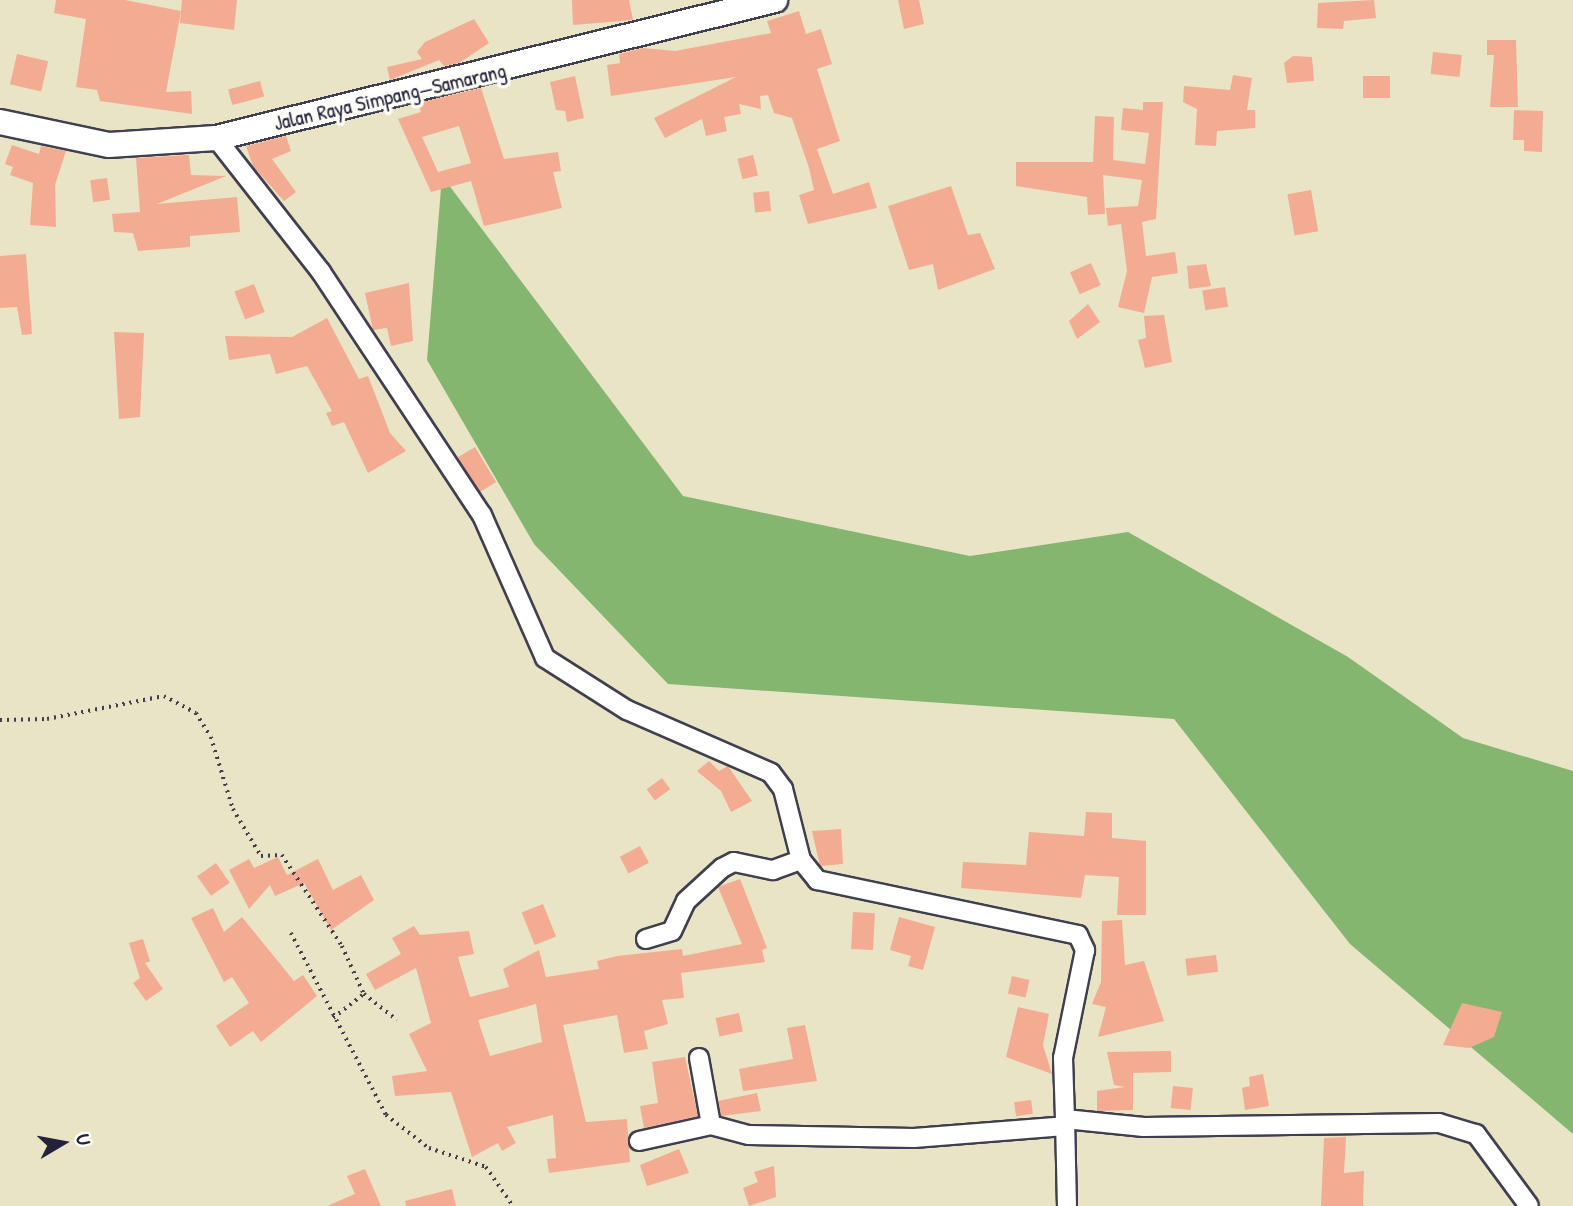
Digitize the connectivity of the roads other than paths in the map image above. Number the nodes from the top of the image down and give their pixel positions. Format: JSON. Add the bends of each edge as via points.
{"nodes":[{"id":1,"x":767,"y":1,"type":"edge"},
{"id":2,"x":0,"y":122,"type":"edge"},
{"id":3,"x":216,"y":138,"type":"junction"},
{"id":4,"x":801,"y":860,"type":"junction"},
{"id":5,"x":646,"y":939,"type":"dead end"},
{"id":6,"x":699,"y":1058,"type":"dead end"},
{"id":7,"x":1065,"y":1122,"type":"junction"},
{"id":8,"x":711,"y":1125,"type":"junction"},
{"id":9,"x":639,"y":1141,"type":"dead end"},
{"id":10,"x":1068,"y":1206,"type":"edge"},
{"id":11,"x":1529,"y":1206,"type":"edge"}],
"edges":[{"from":1,"to":3,"type":"main road","name":"Jalan Raya Simpang—Samarang"},
{"from":2,"to":3,"type":"main road","name":"Jalan Raya Simpang—Samarang","via":[[109,145]]},
{"from":3,"to":4,"type":"street","via":[[321,272],[482,515],[545,658],[627,709],[771,773],[783,789]]},
{"from":4,"to":5,"type":"street","via":[[773,870],[734,862],[722,868],[686,901],[672,931]]},
{"from":4,"to":7,"type":"street","via":[[829,886],[1078,934],[1085,950],[1063,1058]]},
{"from":6,"to":8,"type":"street"},
{"from":7,"to":8,"type":"street","via":[[914,1138],[749,1135]]},
{"from":7,"to":10,"type":"street"},
{"from":7,"to":11,"type":"street","via":[[1144,1127],[1456,1127],[1482,1139]]},
{"from":8,"to":9,"type":"street"}]}
